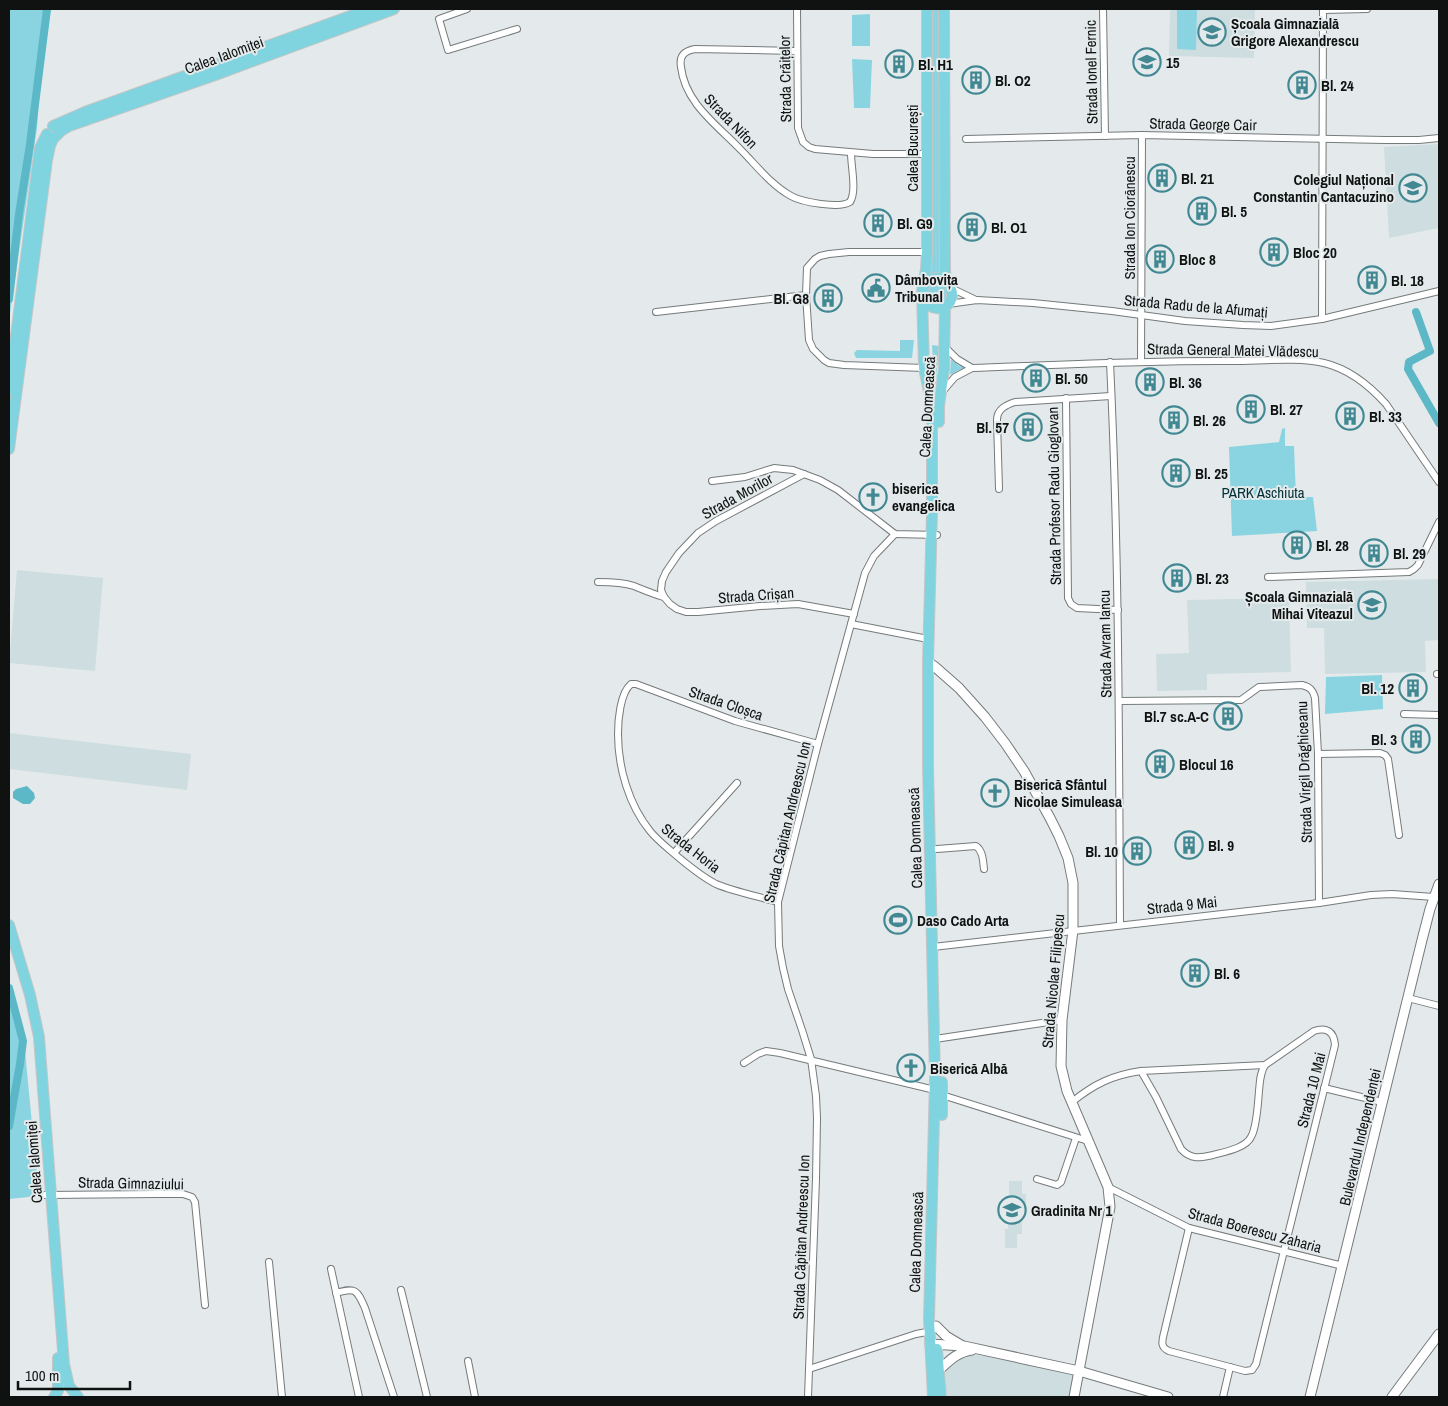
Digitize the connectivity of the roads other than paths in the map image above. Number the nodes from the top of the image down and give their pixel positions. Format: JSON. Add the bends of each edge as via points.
{"nodes":[{"id":1,"x":370,"y":9,"type":"edge"},
{"id":2,"x":394,"y":9,"type":"edge"},
{"id":3,"x":467,"y":9,"type":"edge"},
{"id":4,"x":797,"y":9,"type":"edge"},
{"id":5,"x":927,"y":9,"type":"edge"},
{"id":6,"x":944,"y":9,"type":"edge"},
{"id":7,"x":1103,"y":9,"type":"edge"},
{"id":8,"x":1323,"y":9,"type":"edge"},
{"id":9,"x":1367,"y":9,"type":"edge"},
{"id":10,"x":516,"y":29,"type":"dead end"},
{"id":11,"x":797,"y":51,"type":"junction"},
{"id":12,"x":55,"y":133,"type":"junction"},
{"id":13,"x":1142,"y":135,"type":"junction"},
{"id":14,"x":1105,"y":136,"type":"junction"},
{"id":15,"x":1439,"y":138,"type":"edge"},
{"id":16,"x":966,"y":139,"type":"dead end"},
{"id":17,"x":1324,"y":139,"type":"junction"},
{"id":18,"x":850,"y":153,"type":"junction"},
{"id":19,"x":927,"y":154,"type":"junction"},
{"id":20,"x":927,"y":252,"type":"junction"},
{"id":21,"x":948,"y":284,"type":"junction"},
{"id":22,"x":923,"y":288,"type":"junction"},
{"id":23,"x":1439,"y":291,"type":"edge"},
{"id":24,"x":806,"y":295,"type":"junction"},
{"id":25,"x":923,"y":300,"type":"junction"},
{"id":26,"x":977,"y":300,"type":"junction"},
{"id":27,"x":946,"y":305,"type":"junction"},
{"id":28,"x":656,"y":312,"type":"dead end"},
{"id":29,"x":1142,"y":315,"type":"junction"},
{"id":30,"x":1322,"y":319,"type":"junction"},
{"id":31,"x":945,"y":347,"type":"junction"},
{"id":32,"x":1141,"y":361,"type":"junction"},
{"id":33,"x":1110,"y":362,"type":"junction"},
{"id":34,"x":924,"y":368,"type":"junction"},
{"id":35,"x":972,"y":368,"type":"junction"},
{"id":36,"x":9,"y":390,"type":"edge"},
{"id":37,"x":941,"y":392,"type":"junction"},
{"id":38,"x":1112,"y":396,"type":"junction"},
{"id":39,"x":1066,"y":398,"type":"junction"},
{"id":40,"x":9,"y":449,"type":"edge"},
{"id":41,"x":804,"y":474,"type":"junction"},
{"id":42,"x":712,"y":481,"type":"dead end"},
{"id":43,"x":1439,"y":482,"type":"edge"},
{"id":44,"x":999,"y":489,"type":"dead end"},
{"id":45,"x":1439,"y":522,"type":"edge"},
{"id":46,"x":895,"y":534,"type":"junction"},
{"id":47,"x":934,"y":535,"type":"junction"},
{"id":48,"x":1268,"y":577,"type":"dead end"},
{"id":49,"x":598,"y":582,"type":"dead end"},
{"id":50,"x":664,"y":597,"type":"junction"},
{"id":51,"x":1118,"y":610,"type":"junction"},
{"id":52,"x":854,"y":614,"type":"junction"},
{"id":53,"x":851,"y":624,"type":"junction"},
{"id":54,"x":928,"y":639,"type":"junction"},
{"id":55,"x":931,"y":664,"type":"junction"},
{"id":56,"x":628,"y":686,"type":"joint"},
{"id":57,"x":1119,"y":701,"type":"junction"},
{"id":58,"x":1404,"y":714,"type":"dead end"},
{"id":59,"x":1439,"y":715,"type":"edge"},
{"id":60,"x":818,"y":744,"type":"junction"},
{"id":61,"x":1318,"y":754,"type":"junction"},
{"id":62,"x":737,"y":782,"type":"dead end"},
{"id":63,"x":1399,"y":835,"type":"dead end"},
{"id":64,"x":937,"y":849,"type":"junction"},
{"id":65,"x":674,"y":853,"type":"junction"},
{"id":66,"x":984,"y":869,"type":"dead end"},
{"id":67,"x":1439,"y":884,"type":"edge"},
{"id":68,"x":1434,"y":897,"type":"junction"},
{"id":69,"x":778,"y":902,"type":"junction"},
{"id":70,"x":1319,"y":903,"type":"junction"},
{"id":71,"x":9,"y":925,"type":"edge"},
{"id":72,"x":1120,"y":925,"type":"junction"},
{"id":73,"x":1073,"y":930,"type":"junction"},
{"id":74,"x":936,"y":947,"type":"junction"},
{"id":75,"x":9,"y":948,"type":"edge"},
{"id":76,"x":1408,"y":998,"type":"junction"},
{"id":77,"x":1439,"y":1006,"type":"edge"},
{"id":78,"x":1062,"y":1020,"type":"junction"},
{"id":79,"x":938,"y":1038,"type":"junction"},
{"id":80,"x":811,"y":1059,"type":"junction"},
{"id":81,"x":744,"y":1064,"type":"dead end"},
{"id":82,"x":1265,"y":1064,"type":"junction"},
{"id":83,"x":1141,"y":1070,"type":"junction"},
{"id":84,"x":1324,"y":1088,"type":"junction"},
{"id":85,"x":939,"y":1092,"type":"junction"},
{"id":86,"x":1072,"y":1102,"type":"junction"},
{"id":87,"x":1382,"y":1102,"type":"junction"},
{"id":88,"x":1076,"y":1138,"type":"junction"},
{"id":89,"x":1088,"y":1142,"type":"junction"},
{"id":90,"x":1037,"y":1179,"type":"dead end"},
{"id":91,"x":1108,"y":1187,"type":"junction"},
{"id":92,"x":48,"y":1195,"type":"junction"},
{"id":93,"x":1190,"y":1228,"type":"junction"},
{"id":94,"x":1283,"y":1251,"type":"junction"},
{"id":95,"x":268,"y":1262,"type":"dead end"},
{"id":96,"x":1342,"y":1266,"type":"junction"},
{"id":97,"x":331,"y":1269,"type":"dead end"},
{"id":98,"x":402,"y":1290,"type":"dead end"},
{"id":99,"x":336,"y":1293,"type":"junction"},
{"id":100,"x":205,"y":1305,"type":"dead end"},
{"id":101,"x":934,"y":1327,"type":"junction"},
{"id":102,"x":1439,"y":1334,"type":"edge"},
{"id":103,"x":933,"y":1344,"type":"junction"},
{"id":104,"x":964,"y":1346,"type":"junction"},
{"id":105,"x":980,"y":1350,"type":"junction"},
{"id":106,"x":468,"y":1361,"type":"dead end"},
{"id":107,"x":1230,"y":1367,"type":"junction"},
{"id":108,"x":61,"y":1369,"type":"junction"},
{"id":109,"x":808,"y":1369,"type":"junction"},
{"id":110,"x":938,"y":1371,"type":"junction"},
{"id":111,"x":1079,"y":1371,"type":"junction"},
{"id":112,"x":66,"y":1396,"type":"edge"},
{"id":113,"x":46,"y":1397,"type":"edge"},
{"id":114,"x":282,"y":1397,"type":"edge"},
{"id":115,"x":359,"y":1397,"type":"edge"},
{"id":116,"x":394,"y":1397,"type":"edge"},
{"id":117,"x":426,"y":1397,"type":"edge"},
{"id":118,"x":475,"y":1397,"type":"edge"},
{"id":119,"x":808,"y":1397,"type":"edge"},
{"id":120,"x":933,"y":1397,"type":"edge"},
{"id":121,"x":941,"y":1397,"type":"edge"},
{"id":122,"x":1074,"y":1397,"type":"edge"},
{"id":123,"x":1168,"y":1397,"type":"edge"},
{"id":124,"x":1223,"y":1397,"type":"edge"},
{"id":125,"x":1310,"y":1397,"type":"edge"},
{"id":126,"x":1392,"y":1397,"type":"edge"}],
"edges":[{"from":1,"to":12,"type":"main road","name":"Calea Ialomiței","via":[[69,118]]},
{"from":2,"to":12,"type":"main road","name":"Calea Ialomiței"},
{"from":3,"to":10,"type":"street","via":[[439,19],[448,50]]},
{"from":4,"to":11,"type":"street","name":"Strada Crăițelor"},
{"from":5,"to":19,"type":"main road","name":"Calea București"},
{"from":6,"to":21,"type":"main road","via":[[945,270]]},
{"from":7,"to":14,"type":"street","name":"Strada Ionel Fernic"},
{"from":8,"to":9,"type":"street"},
{"from":8,"to":17,"type":"street"},
{"from":11,"to":18,"type":"street","name":"Strada Crăițelor","via":[[799,135],[809,147]]},
{"from":11,"to":18,"type":"street","name":"Strada Nifon","via":[[688,50],[681,58],[682,77],[706,116],[792,197],[828,204],[850,202],[853,191]]},
{"from":12,"to":36,"type":"main road","via":[[40,148]]},
{"from":12,"to":40,"type":"main road","via":[[48,152]]},
{"from":13,"to":14,"type":"street","name":"Strada George Cair"},
{"from":13,"to":17,"type":"street","name":"Strada George Cair"},
{"from":13,"to":29,"type":"street","name":"Strada Ion Ciorănescu"},
{"from":14,"to":16,"type":"street","name":"Strada George Cair"},
{"from":15,"to":17,"type":"street","name":"Strada George Cair"},
{"from":17,"to":30,"type":"street"},
{"from":18,"to":19,"type":"street","name":"Strada Crăițelor"},
{"from":19,"to":20,"type":"main road","name":"Calea București"},
{"from":20,"to":22,"type":"main road","name":"Calea București"},
{"from":20,"to":24,"type":"street","via":[[849,252],[814,258],[807,268]]},
{"from":21,"to":22,"type":"main road","via":[[942,279],[933,279]]},
{"from":21,"to":26,"type":"street","name":"Strada Radu de la Afumați"},
{"from":21,"to":27,"type":"main road","via":[[952,296]]},
{"from":22,"to":25,"type":"main road"},
{"from":23,"to":30,"type":"street","name":"Strada Radu de la Afumați"},
{"from":24,"to":28,"type":"street"},
{"from":24,"to":34,"type":"street","via":[[809,340],[824,360],[844,365]]},
{"from":25,"to":27,"type":"main road","via":[[930,307]]},
{"from":25,"to":34,"type":"main road"},
{"from":26,"to":27,"type":"street","name":"Strada Radu de la Afumați"},
{"from":26,"to":29,"type":"street","name":"Strada Radu de la Afumați"},
{"from":27,"to":31,"type":"main road","name":"Calea Domnească"},
{"from":29,"to":30,"type":"street","name":"Strada Radu de la Afumați","via":[[1252,326]]},
{"from":29,"to":32,"type":"street","name":"Strada Ion Ciorănescu"},
{"from":31,"to":35,"type":"street"},
{"from":31,"to":37,"type":"main road","name":"Calea Domnească"},
{"from":32,"to":33,"type":"street","name":"Strada General Matei Vlădescu"},
{"from":32,"to":43,"type":"street","name":"Strada General Matei Vlădescu","via":[[1306,361],[1339,368],[1382,399]]},
{"from":33,"to":35,"type":"street","name":"Strada General Matei Vlădescu"},
{"from":33,"to":38,"type":"street","name":"Strada Avram Iancu"},
{"from":34,"to":47,"type":"main road","name":"Calea Domnească","via":[[932,406]]},
{"from":35,"to":37,"type":"street","name":"Strada General Matei Vlădescu","via":[[955,377]]},
{"from":37,"to":47,"type":"main road","name":"Calea Domnească"},
{"from":38,"to":39,"type":"street","name":"Strada Profesor Radu Gioglovan"},
{"from":38,"to":51,"type":"street","name":"Strada Avram Iancu"},
{"from":39,"to":44,"type":"street","name":"Strada Profesor Radu Gioglovan","via":[[1015,402],[999,411]]},
{"from":39,"to":51,"type":"street","name":"Strada Profesor Radu Gioglovan","via":[[1068,598],[1076,608]]},
{"from":41,"to":42,"type":"street","via":[[774,468],[745,477]]},
{"from":41,"to":46,"type":"street","via":[[838,490]]},
{"from":41,"to":50,"type":"street","name":"Strada Morilor","via":[[698,533],[666,572],[662,581]]},
{"from":45,"to":48,"type":"street","via":[[1418,564],[1409,572]]},
{"from":46,"to":47,"type":"street"},
{"from":46,"to":52,"type":"street","name":"Strada Căpitan Andreescu Ion","via":[[869,564]]},
{"from":47,"to":54,"type":"main road","name":"Calea Domnească"},
{"from":47,"to":55,"type":"main road","name":"Calea Domnească"},
{"from":49,"to":50,"type":"street","name":"Strada Crișan","via":[[615,582]]},
{"from":50,"to":52,"type":"street","name":"Strada Crișan","via":[[677,609],[692,612],[798,604]]},
{"from":51,"to":57,"type":"street","name":"Strada Avram Iancu"},
{"from":52,"to":53,"type":"street","name":"Strada Căpitan Andreescu Ion"},
{"from":53,"to":54,"type":"street"},
{"from":53,"to":60,"type":"street","name":"Strada Căpitan Andreescu Ion"},
{"from":54,"to":55,"type":"main road","name":"Calea Domnească"},
{"from":55,"to":64,"type":"main road","name":"Calea Domnească"},
{"from":55,"to":73,"type":"street","name":"Strada Nicolae Filipescu","via":[[959,688],[1005,743],[1060,836],[1071,870]]},
{"from":55,"to":74,"type":"main road","name":"Calea Domnească","via":[[928,767]]},
{"from":56,"to":60,"type":"street","name":"Strada Cloșca","via":[[636,684],[735,721]]},
{"from":56,"to":65,"type":"street","name":"Strada Horia","via":[[618,723],[621,764],[627,789],[651,832]]},
{"from":57,"to":61,"type":"street","name":"Strada Virgil Drăghiceanu","via":[[1241,700],[1259,687],[1302,685],[1313,691],[1316,698]]},
{"from":57,"to":72,"type":"street","name":"Strada Avram Iancu"},
{"from":58,"to":59,"type":"street"},
{"from":60,"to":69,"type":"street","name":"Strada Căpitan Andreescu Ion"},
{"from":61,"to":63,"type":"street","via":[[1384,755],[1388,759]]},
{"from":61,"to":70,"type":"street","name":"Strada Virgil Drăghiceanu"},
{"from":62,"to":65,"type":"street"},
{"from":64,"to":66,"type":"street","via":[[976,846],[981,852]]},
{"from":64,"to":74,"type":"main road","name":"Calea Domnească"},
{"from":65,"to":69,"type":"street","name":"Strada Horia","via":[[725,888]]},
{"from":67,"to":68,"type":"street","name":"Bulevardul Independenței"},
{"from":68,"to":70,"type":"street","name":"Strada 9 Mai","via":[[1392,894]]},
{"from":68,"to":76,"type":"street","name":"Bulevardul Independenței"},
{"from":69,"to":80,"type":"street","name":"Strada Căpitan Andreescu Ion","via":[[782,968]]},
{"from":70,"to":72,"type":"street","name":"Strada 9 Mai"},
{"from":71,"to":92,"type":"main road","name":"Calea Ialomiței","via":[[39,1037]]},
{"from":72,"to":73,"type":"street","name":"Strada 9 Mai"},
{"from":73,"to":74,"type":"street","name":"Strada 9 Mai"},
{"from":73,"to":78,"type":"street","name":"Strada Nicolae Filipescu"},
{"from":74,"to":79,"type":"main road","name":"Calea Domnească"},
{"from":75,"to":92,"type":"main road","via":[[32,1038]]},
{"from":76,"to":77,"type":"street"},
{"from":76,"to":87,"type":"street","name":"Bulevardul Independenței"},
{"from":78,"to":79,"type":"street"},
{"from":78,"to":86,"type":"street","name":"Strada Nicolae Filipescu","via":[[1061,1066]]},
{"from":79,"to":85,"type":"main road","name":"Calea Domnească"},
{"from":80,"to":81,"type":"street","via":[[766,1051]]},
{"from":80,"to":85,"type":"street"},
{"from":80,"to":109,"type":"street","name":"Strada Căpitan Andreescu Ion","via":[[817,1118]]},
{"from":82,"to":83,"type":"street"},
{"from":82,"to":83,"type":"street","via":[[1260,1077],[1252,1137],[1233,1150],[1205,1157],[1191,1157],[1181,1149]]},
{"from":82,"to":84,"type":"street","name":"Strada 10 Mai","via":[[1314,1031],[1326,1030],[1332,1033],[1335,1045]]},
{"from":83,"to":86,"type":"street","via":[[1105,1079]]},
{"from":84,"to":87,"type":"street"},
{"from":84,"to":94,"type":"street","name":"Strada 10 Mai"},
{"from":85,"to":88,"type":"street"},
{"from":85,"to":101,"type":"main road","name":"Calea Domnească"},
{"from":86,"to":89,"type":"street","name":"Strada Nicolae Filipescu"},
{"from":87,"to":96,"type":"street","name":"Bulevardul Independenței"},
{"from":88,"to":89,"type":"street"},
{"from":88,"to":90,"type":"street","via":[[1061,1182],[1057,1185]]},
{"from":89,"to":91,"type":"street","name":"Strada Nicolae Filipescu"},
{"from":91,"to":93,"type":"street","name":"Strada Boerescu Zaharia"},
{"from":91,"to":111,"type":"street","name":"Strada Nicolae Filipescu","via":[[1110,1207]]},
{"from":92,"to":100,"type":"street","name":"Strada Gimnaziului","via":[[183,1194],[192,1197]]},
{"from":92,"to":108,"type":"main road","name":"Calea Ialomiței"},
{"from":93,"to":94,"type":"street","name":"Strada Boerescu Zaharia"},
{"from":93,"to":107,"type":"street","via":[[1163,1347],[1169,1352]]},
{"from":94,"to":96,"type":"street","name":"Strada Boerescu Zaharia"},
{"from":94,"to":107,"type":"street","name":"Strada 10 Mai","via":[[1256,1364],[1248,1371]]},
{"from":95,"to":114,"type":"street"},
{"from":96,"to":125,"type":"street","name":"Bulevardul Independenței"},
{"from":97,"to":99,"type":"street"},
{"from":98,"to":117,"type":"street"},
{"from":99,"to":115,"type":"street"},
{"from":99,"to":116,"type":"street","via":[[352,1289],[360,1296]]},
{"from":101,"to":103,"type":"main road","name":"Calea Domnească"},
{"from":101,"to":104,"type":"street"},
{"from":101,"to":109,"type":"street"},
{"from":102,"to":126,"type":"street"},
{"from":103,"to":104,"type":"street"},
{"from":103,"to":110,"type":"main road"},
{"from":103,"to":120,"type":"main road","name":"Calea Domnească"},
{"from":104,"to":105,"type":"street"},
{"from":105,"to":110,"type":"street","via":[[961,1352]]},
{"from":105,"to":111,"type":"street"},
{"from":106,"to":118,"type":"street"},
{"from":107,"to":124,"type":"street"},
{"from":108,"to":112,"type":"main road"},
{"from":108,"to":112,"type":"main road","name":"Calea Ialomiței","via":[[69,1386]]},
{"from":108,"to":113,"type":"main road","via":[[55,1389]]},
{"from":109,"to":119,"type":"street","name":"Strada Căpitan Andreescu Ion"},
{"from":110,"to":121,"type":"main road"},
{"from":111,"to":122,"type":"street","name":"Strada Nicolae Filipescu"},
{"from":111,"to":123,"type":"street"}]}
